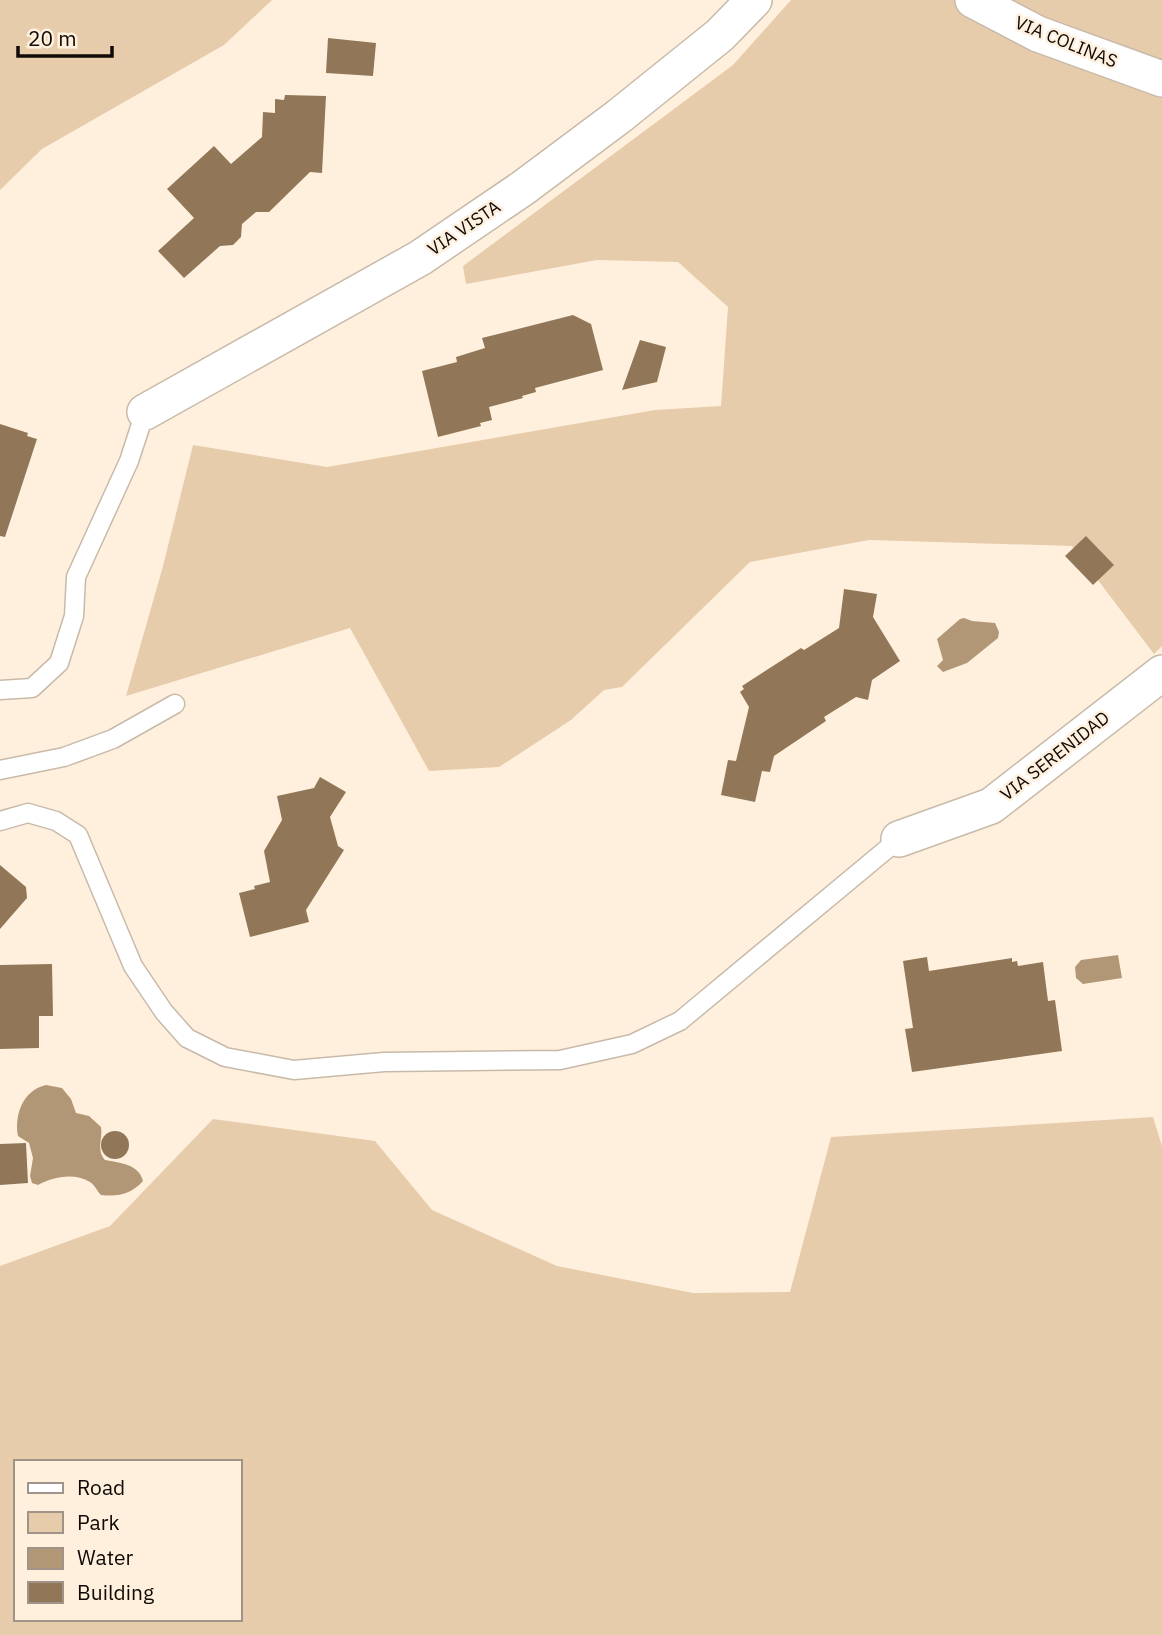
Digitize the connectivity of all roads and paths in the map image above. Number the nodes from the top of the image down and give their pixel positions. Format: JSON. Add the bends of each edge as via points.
{"nodes":[{"id":1,"x":754,"y":0,"type":"edge"},
{"id":2,"x":973,"y":0,"type":"edge"},
{"id":3,"x":1162,"y":79,"type":"edge"},
{"id":4,"x":145,"y":412,"type":"joint"},
{"id":5,"x":1162,"y":673,"type":"edge"},
{"id":6,"x":0,"y":690,"type":"edge"},
{"id":7,"x":175,"y":704,"type":"dead end"},
{"id":8,"x":0,"y":770,"type":"edge"},
{"id":9,"x":0,"y":821,"type":"edge"},
{"id":10,"x":900,"y":839,"type":"joint"}],
"edges":[{"from":1,"to":4,"type":"street","name":"VIA VISTA","via":[[720,35],[618,117],[420,258]]},
{"from":2,"to":3,"type":"street","name":"VIA COLINAS","via":[[1038,34]]},
{"from":4,"to":6,"type":"lane","via":[[129,461],[76,577],[74,616],[59,663],[32,688]]},
{"from":5,"to":10,"type":"street","name":"VIA SERENIDAD","via":[[991,806]]},
{"from":7,"to":8,"type":"lane","via":[[113,739],[64,757]]},
{"from":9,"to":10,"type":"lane","via":[[28,813],[56,821],[78,835],[133,966],[187,1038],[225,1057],[294,1070],[384,1062],[560,1060],[632,1044],[680,1021]]}]}
